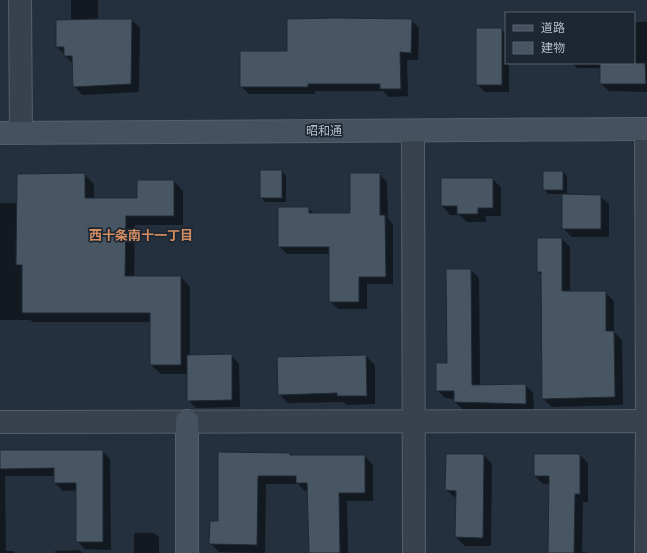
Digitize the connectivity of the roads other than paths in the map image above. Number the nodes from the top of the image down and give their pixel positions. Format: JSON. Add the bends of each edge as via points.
{"nodes":[{"id":1,"x":20,"y":0,"type":"edge"},
{"id":2,"x":647,"y":130,"type":"edge"},
{"id":3,"x":413,"y":131,"type":"junction"},
{"id":4,"x":10,"y":132,"type":"edge"},
{"id":5,"x":187,"y":421,"type":"junction"},
{"id":6,"x":414,"y":421,"type":"junction"},
{"id":7,"x":647,"y":421,"type":"edge"},
{"id":8,"x":0,"y":422,"type":"edge"},
{"id":9,"x":187,"y":553,"type":"edge"},
{"id":10,"x":414,"y":553,"type":"edge"},
{"id":11,"x":646,"y":553,"type":"edge"}],
"edges":[{"from":1,"to":4,"type":"street"},
{"from":2,"to":3,"type":"street","name":"昭和通"},
{"from":2,"to":7,"type":"street"},
{"from":3,"to":4,"type":"street","name":"昭和通"},
{"from":3,"to":6,"type":"street"},
{"from":5,"to":6,"type":"street"},
{"from":5,"to":8,"type":"street"},
{"from":5,"to":9,"type":"street"},
{"from":6,"to":7,"type":"street"},
{"from":6,"to":10,"type":"street"},
{"from":7,"to":11,"type":"street"}]}
